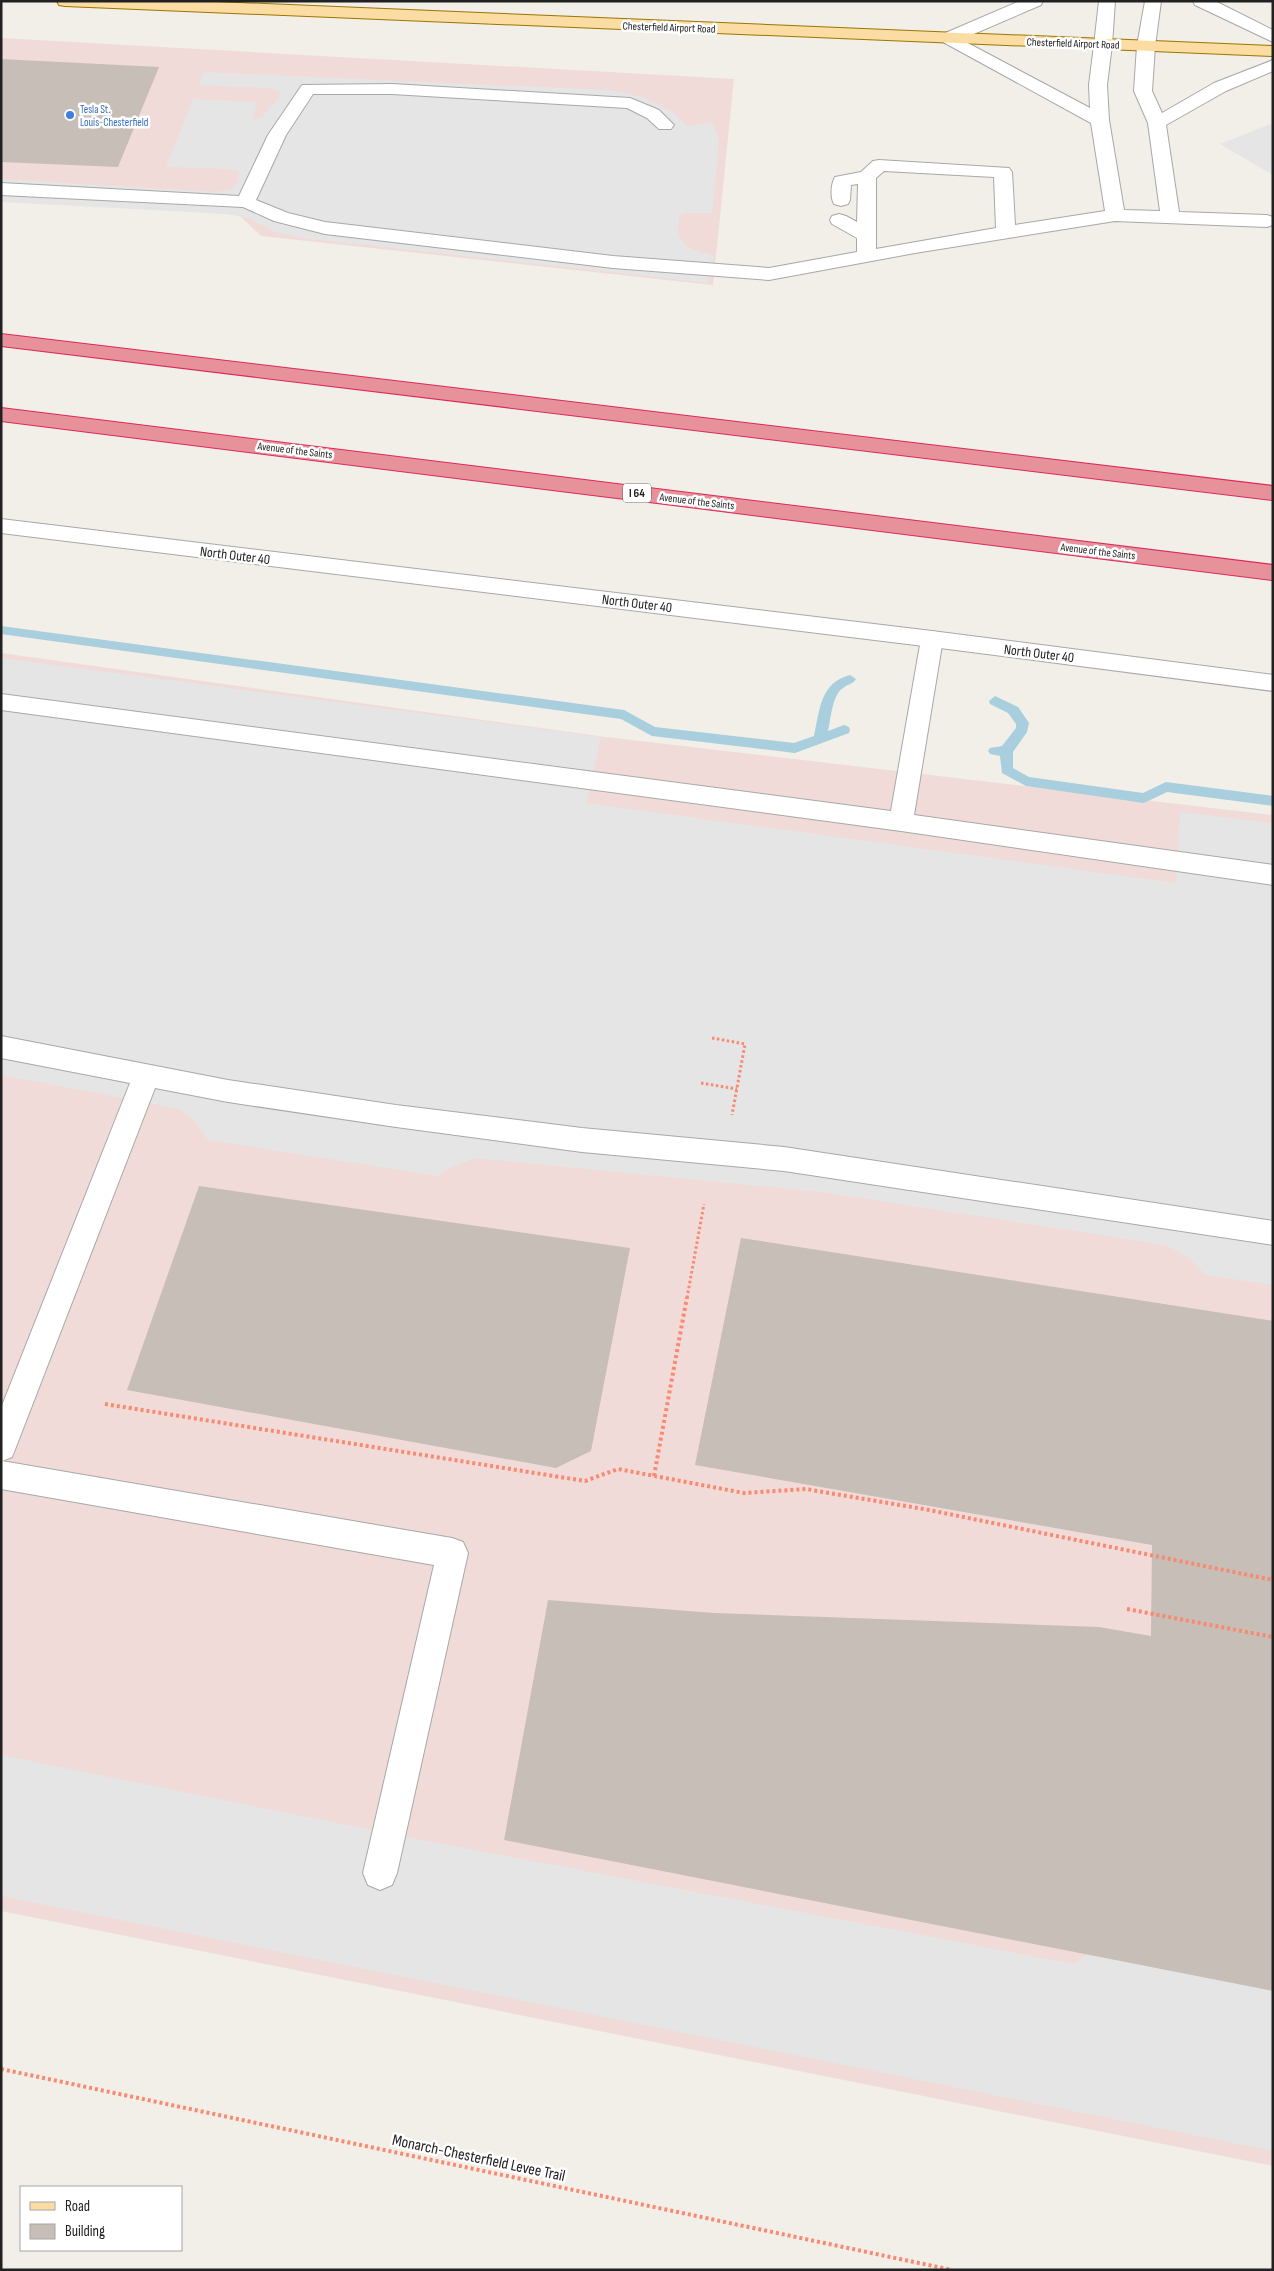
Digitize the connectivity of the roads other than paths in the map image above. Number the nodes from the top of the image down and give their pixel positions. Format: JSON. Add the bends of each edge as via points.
{"nodes":[{"id":1,"x":65,"y":1,"type":"edge"},
{"id":2,"x":1035,"y":1,"type":"edge"},
{"id":3,"x":1107,"y":1,"type":"edge"},
{"id":4,"x":1153,"y":1,"type":"edge"},
{"id":5,"x":1201,"y":1,"type":"edge"},
{"id":6,"x":1273,"y":37,"type":"edge"},
{"id":7,"x":949,"y":38,"type":"junction"},
{"id":8,"x":1103,"y":45,"type":"junction"},
{"id":9,"x":1146,"y":46,"type":"junction"},
{"id":10,"x":1273,"y":51,"type":"edge"},
{"id":11,"x":1273,"y":65,"type":"edge"},
{"id":12,"x":1100,"y":120,"type":"junction"},
{"id":13,"x":1158,"y":122,"type":"junction"},
{"id":14,"x":665,"y":125,"type":"dead end"},
{"id":15,"x":866,"y":177,"type":"junction"},
{"id":16,"x":1,"y":189,"type":"edge"},
{"id":17,"x":841,"y":200,"type":"dead end"},
{"id":18,"x":246,"y":202,"type":"junction"},
{"id":19,"x":1115,"y":215,"type":"junction"},
{"id":20,"x":1170,"y":217,"type":"junction"},
{"id":21,"x":839,"y":220,"type":"dead end"},
{"id":22,"x":1267,"y":221,"type":"dead end"},
{"id":23,"x":1006,"y":232,"type":"junction"},
{"id":24,"x":866,"y":235,"type":"junction"},
{"id":25,"x":866,"y":256,"type":"junction"},
{"id":26,"x":1,"y":340,"type":"edge"},
{"id":27,"x":1,"y":414,"type":"edge"},
{"id":28,"x":1273,"y":493,"type":"edge"},
{"id":29,"x":1,"y":526,"type":"edge"},
{"id":30,"x":1273,"y":572,"type":"edge"},
{"id":31,"x":932,"y":639,"type":"junction"},
{"id":32,"x":1273,"y":683,"type":"edge"},
{"id":33,"x":1,"y":702,"type":"edge"},
{"id":34,"x":901,"y":822,"type":"junction"},
{"id":35,"x":1273,"y":875,"type":"edge"},
{"id":36,"x":1,"y":1047,"type":"edge"},
{"id":37,"x":147,"y":1075,"type":"junction"},
{"id":38,"x":1273,"y":1233,"type":"edge"},
{"id":39,"x":1,"y":1447,"type":"edge"},
{"id":40,"x":1,"y":1475,"type":"edge"},
{"id":41,"x":380,"y":1874,"type":"dead end"}],
"edges":[{"from":1,"to":7,"type":"main road","name":"Chesterfield Airport Road"},
{"from":2,"to":7,"type":"street"},
{"from":3,"to":8,"type":"street"},
{"from":4,"to":9,"type":"street"},
{"from":5,"to":6,"type":"street"},
{"from":7,"to":8,"type":"main road","name":"Chesterfield Airport Road"},
{"from":7,"to":12,"type":"street"},
{"from":8,"to":9,"type":"main road","name":"Chesterfield Airport Road"},
{"from":8,"to":12,"type":"street","via":[[1098,85]]},
{"from":9,"to":10,"type":"main road","name":"Chesterfield Airport Road"},
{"from":9,"to":13,"type":"street","via":[[1143,91]]},
{"from":11,"to":13,"type":"street","via":[[1220,87]]},
{"from":12,"to":19,"type":"street"},
{"from":13,"to":20,"type":"street"},
{"from":14,"to":18,"type":"street","via":[[653,114],[630,103],[392,90],[308,89],[277,135]]},
{"from":15,"to":17,"type":"street","via":[[842,181]]},
{"from":15,"to":23,"type":"street","via":[[879,165],[1003,172]]},
{"from":15,"to":24,"type":"street"},
{"from":16,"to":18,"type":"street"},
{"from":18,"to":25,"type":"street","via":[[281,217],[325,228],[614,262],[769,274]]},
{"from":19,"to":20,"type":"street"},
{"from":19,"to":23,"type":"street"},
{"from":20,"to":22,"type":"street"},
{"from":21,"to":24,"type":"street"},
{"from":23,"to":25,"type":"street"},
{"from":24,"to":25,"type":"street"},
{"from":26,"to":28,"type":"highway"},
{"from":27,"to":30,"type":"highway","name":"Avenue of the Saints","number":"I 64"},
{"from":29,"to":31,"type":"street","name":"North Outer 40"},
{"from":31,"to":32,"type":"street","name":"North Outer 40"},
{"from":31,"to":34,"type":"street"},
{"from":33,"to":34,"type":"street"},
{"from":34,"to":35,"type":"street"},
{"from":36,"to":37,"type":"street"},
{"from":37,"to":38,"type":"street","via":[[228,1091],[396,1116],[582,1140],[784,1159]]},
{"from":37,"to":39,"type":"street"},
{"from":40,"to":41,"type":"street","via":[[452,1553]]}]}
